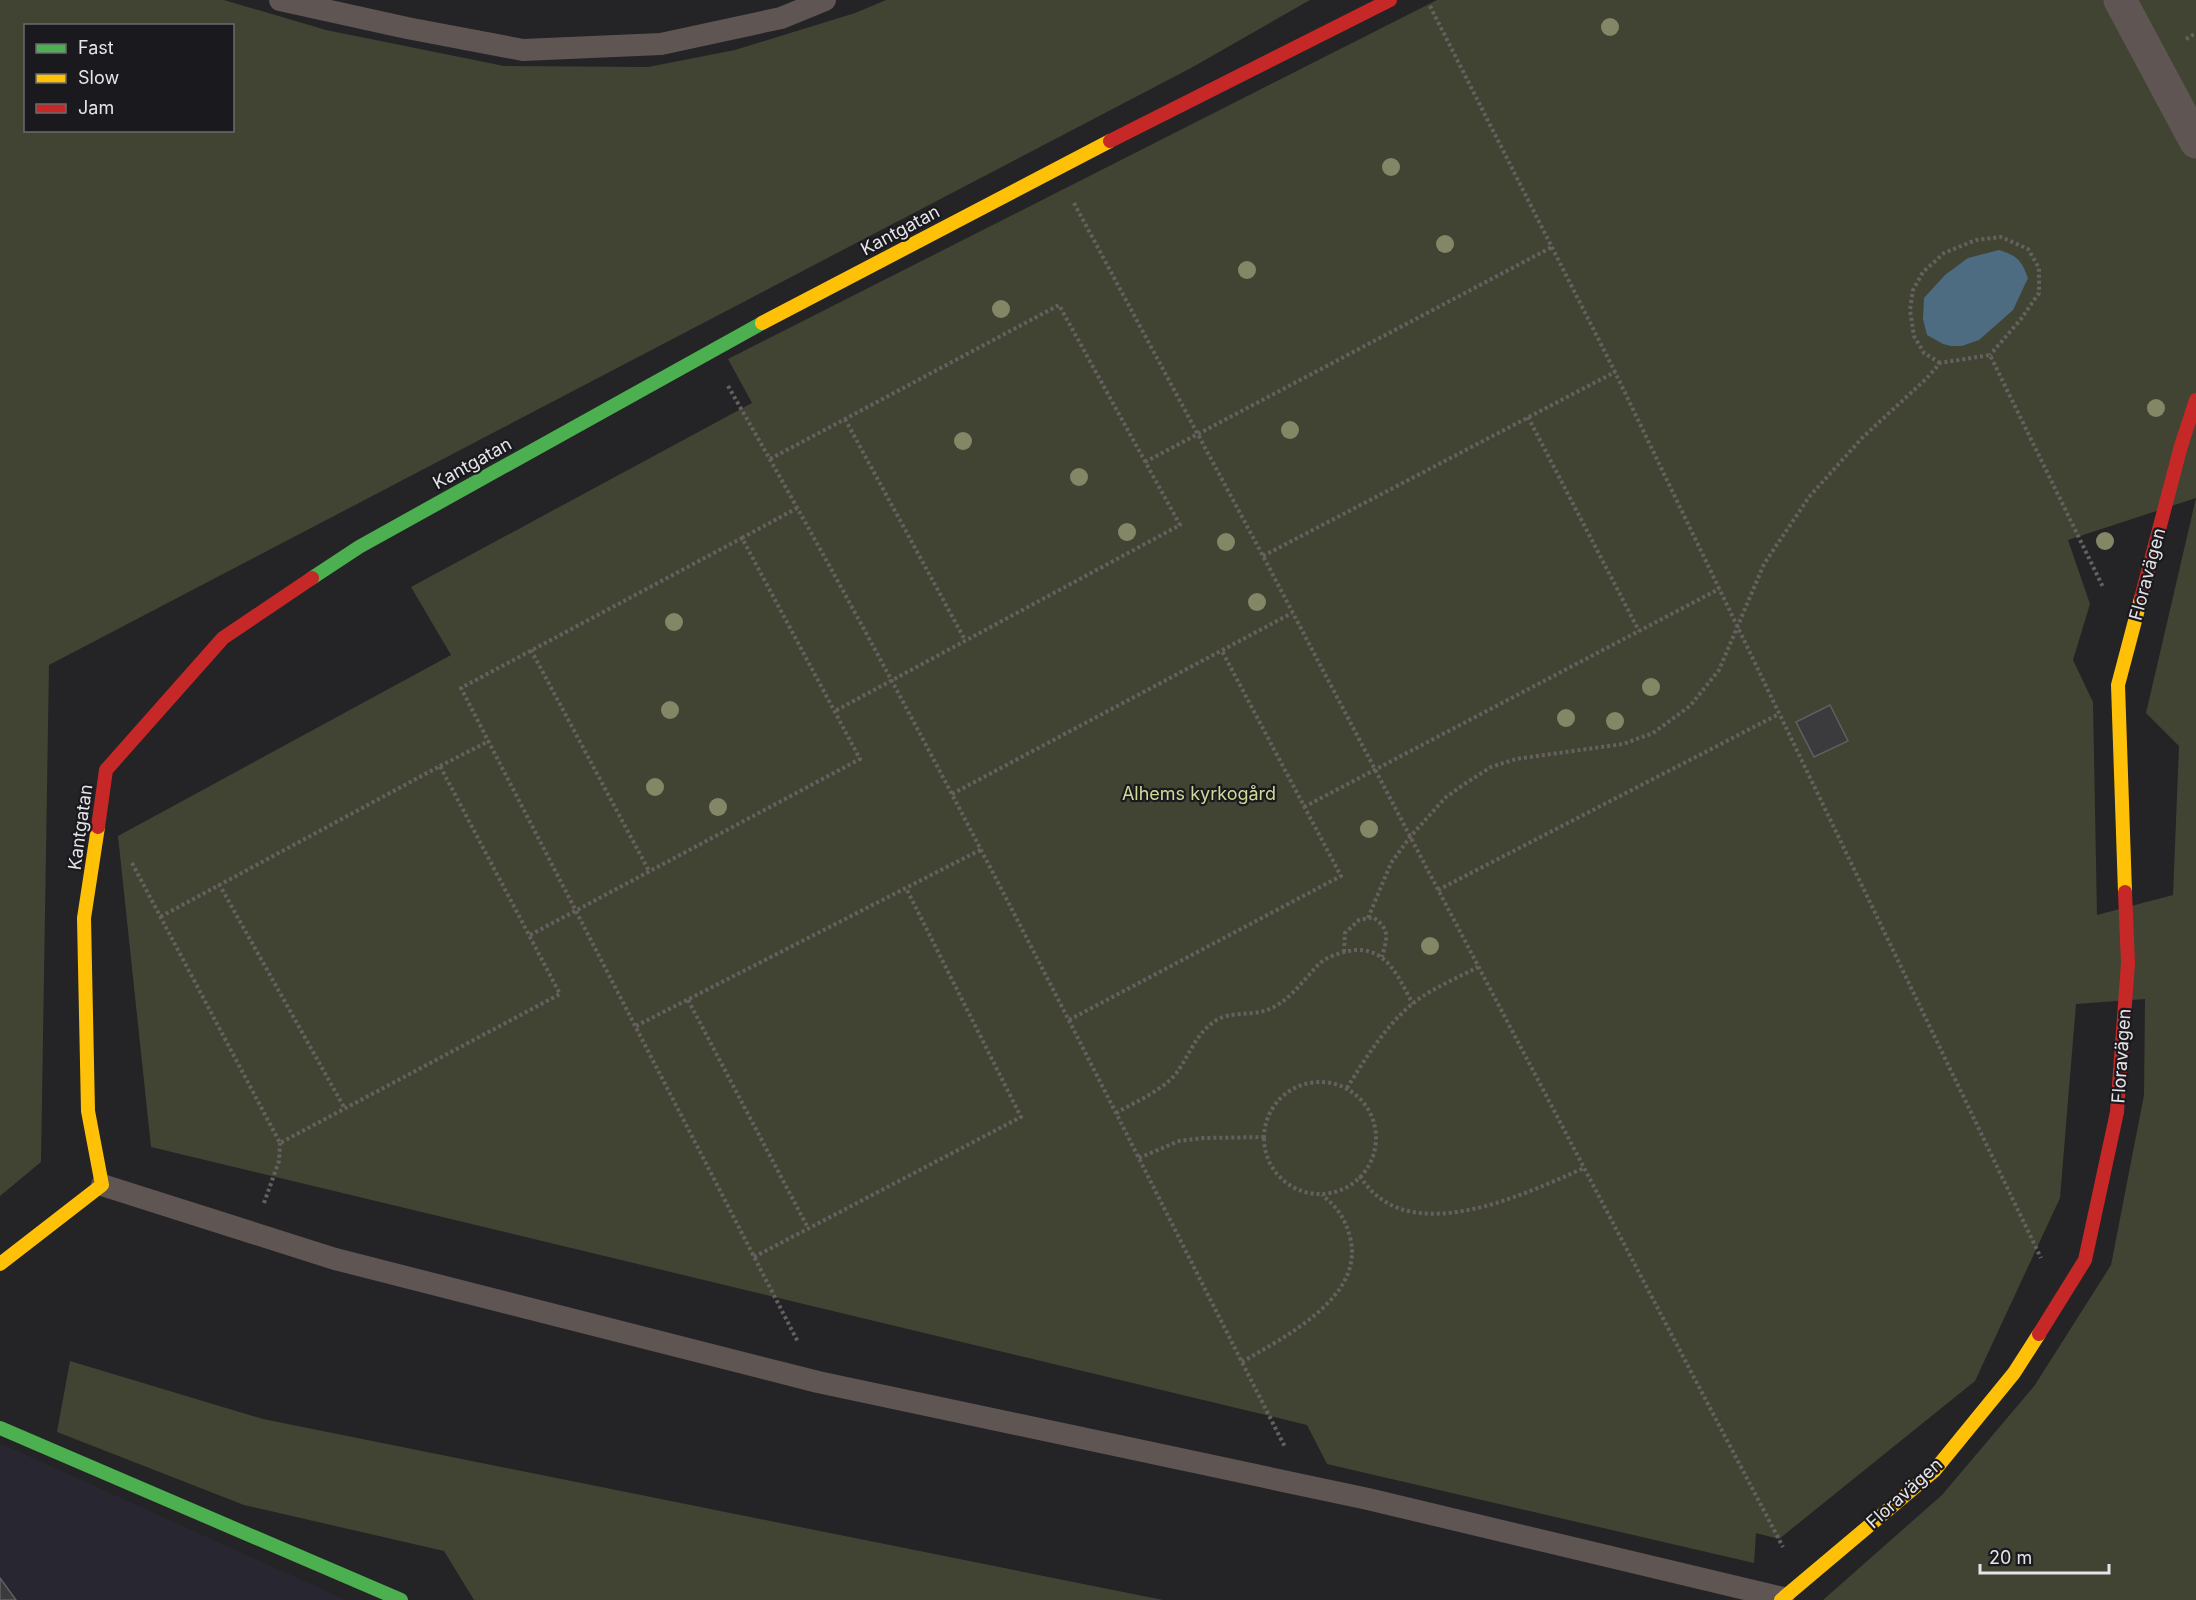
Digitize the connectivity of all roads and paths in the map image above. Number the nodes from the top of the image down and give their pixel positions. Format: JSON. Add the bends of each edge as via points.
{"nodes":[{"id":1,"x":280,"y":0,"type":"edge"},
{"id":2,"x":825,"y":0,"type":"edge"},
{"id":3,"x":1390,"y":0,"type":"edge"},
{"id":4,"x":1427,"y":0,"type":"edge"},
{"id":5,"x":2120,"y":0,"type":"edge"},
{"id":6,"x":2196,"y":142,"type":"edge"},
{"id":7,"x":1055,"y":168,"type":"junction"},
{"id":8,"x":1552,"y":247,"type":"junction"},
{"id":9,"x":709,"y":351,"type":"junction"},
{"id":10,"x":1990,"y":355,"type":"junction"},
{"id":11,"x":1940,"y":363,"type":"junction"},
{"id":12,"x":1615,"y":372,"type":"junction"},
{"id":13,"x":2196,"y":400,"type":"edge"},
{"id":14,"x":1528,"y":417,"type":"junction"},
{"id":15,"x":845,"y":419,"type":"junction"},
{"id":16,"x":1197,"y":434,"type":"junction"},
{"id":17,"x":770,"y":459,"type":"junction"},
{"id":18,"x":1145,"y":462,"type":"junction"},
{"id":19,"x":797,"y":508,"type":"junction"},
{"id":20,"x":742,"y":538,"type":"junction"},
{"id":21,"x":1263,"y":556,"type":"junction"},
{"id":22,"x":2104,"y":588,"type":"dead end"},
{"id":23,"x":1719,"y":589,"type":"junction"},
{"id":24,"x":1293,"y":613,"type":"junction"},
{"id":25,"x":1737,"y":627,"type":"junction"},
{"id":26,"x":1639,"y":631,"type":"junction"},
{"id":27,"x":965,"y":640,"type":"junction"},
{"id":28,"x":531,"y":650,"type":"junction"},
{"id":29,"x":1222,"y":651,"type":"junction"},
{"id":30,"x":891,"y":680,"type":"junction"},
{"id":31,"x":835,"y":711,"type":"junction"},
{"id":32,"x":1779,"y":714,"type":"junction"},
{"id":33,"x":489,"y":741,"type":"junction"},
{"id":34,"x":440,"y":766,"type":"junction"},
{"id":35,"x":1375,"y":770,"type":"junction"},
{"id":36,"x":952,"y":794,"type":"junction"},
{"id":37,"x":1304,"y":807,"type":"junction"},
{"id":38,"x":1410,"y":837,"type":"junction"},
{"id":39,"x":982,"y":849,"type":"junction"},
{"id":40,"x":129,"y":856,"type":"dead end"},
{"id":41,"x":649,"y":871,"type":"junction"},
{"id":42,"x":219,"y":884,"type":"junction"},
{"id":43,"x":906,"y":888,"type":"junction"},
{"id":44,"x":1438,"y":890,"type":"junction"},
{"id":45,"x":577,"y":910,"type":"junction"},
{"id":46,"x":160,"y":916,"type":"junction"},
{"id":47,"x":1368,"y":918,"type":"junction"},
{"id":48,"x":530,"y":935,"type":"junction"},
{"id":49,"x":1344,"y":952,"type":"junction"},
{"id":50,"x":1382,"y":957,"type":"junction"},
{"id":51,"x":1478,"y":967,"type":"junction"},
{"id":52,"x":688,"y":1000,"type":"junction"},
{"id":53,"x":1413,"y":1004,"type":"junction"},
{"id":54,"x":1069,"y":1020,"type":"junction"},
{"id":55,"x":636,"y":1026,"type":"junction"},
{"id":56,"x":1347,"y":1088,"type":"junction"},
{"id":57,"x":345,"y":1109,"type":"junction"},
{"id":58,"x":1116,"y":1113,"type":"junction"},
{"id":59,"x":1264,"y":1137,"type":"junction"},
{"id":60,"x":279,"y":1143,"type":"junction"},
{"id":61,"x":1139,"y":1158,"type":"junction"},
{"id":62,"x":1584,"y":1168,"type":"junction"},
{"id":63,"x":1360,"y":1176,"type":"junction"},
{"id":64,"x":102,"y":1185,"type":"junction"},
{"id":65,"x":1321,"y":1194,"type":"junction"},
{"id":66,"x":808,"y":1228,"type":"junction"},
{"id":67,"x":251,"y":1233,"type":"junction"},
{"id":68,"x":754,"y":1257,"type":"junction"},
{"id":69,"x":0,"y":1264,"type":"edge"},
{"id":70,"x":2061,"y":1299,"type":"junction"},
{"id":71,"x":1242,"y":1362,"type":"junction"},
{"id":72,"x":818,"y":1382,"type":"junction"},
{"id":73,"x":0,"y":1428,"type":"edge"},
{"id":74,"x":1305,"y":1486,"type":"junction"},
{"id":75,"x":1802,"y":1582,"type":"junction"},
{"id":76,"x":1782,"y":1599,"type":"edge"},
{"id":77,"x":401,"y":1600,"type":"edge"}],
"edges":[{"from":1,"to":2,"type":"lane","via":[[523,50],[661,44],[781,18]]},
{"from":3,"to":7,"type":"street","name":"Kantgatan"},
{"from":4,"to":8,"type":"path"},
{"from":5,"to":6,"type":"street"},
{"from":7,"to":9,"type":"street","name":"Kantgatan"},
{"from":7,"to":16,"type":"path"},
{"from":8,"to":12,"type":"path"},
{"from":8,"to":16,"type":"path"},
{"from":9,"to":17,"type":"path"},
{"from":9,"to":64,"type":"street","name":"Kantgatan","via":[[359,547],[223,638],[106,770],[84,918],[88,1111]]},
{"from":10,"to":11,"type":"path"},
{"from":10,"to":11,"type":"path","via":[[2039,293],[2039,268],[2028,249],[2001,237],[1976,240],[1944,253],[1923,272],[1912,290],[1914,336],[1924,353]]},
{"from":10,"to":22,"type":"path"},
{"from":11,"to":25,"type":"path","via":[[1862,438],[1809,497],[1764,564]]},
{"from":12,"to":14,"type":"path"},
{"from":12,"to":23,"type":"path"},
{"from":13,"to":70,"type":"street","name":"Floravägen","via":[[2118,685],[2128,963],[2117,1112],[2085,1260]]},
{"from":14,"to":21,"type":"path"},
{"from":14,"to":26,"type":"path"},
{"from":15,"to":17,"type":"path"},
{"from":15,"to":18,"type":"path","via":[[1059,305]]},
{"from":15,"to":27,"type":"path"},
{"from":16,"to":18,"type":"path"},
{"from":16,"to":21,"type":"path"},
{"from":17,"to":19,"type":"path"},
{"from":18,"to":27,"type":"path","via":[[1180,525]]},
{"from":19,"to":20,"type":"path"},
{"from":19,"to":30,"type":"path"},
{"from":20,"to":28,"type":"path"},
{"from":20,"to":31,"type":"path"},
{"from":21,"to":24,"type":"path"},
{"from":23,"to":25,"type":"path"},
{"from":23,"to":26,"type":"path"},
{"from":24,"to":29,"type":"path"},
{"from":24,"to":35,"type":"path"},
{"from":25,"to":32,"type":"path"},
{"from":25,"to":38,"type":"path","via":[[1719,670],[1690,706],[1653,733],[1623,744],[1516,759],[1491,767],[1445,798]]},
{"from":26,"to":35,"type":"path"},
{"from":27,"to":30,"type":"path"},
{"from":28,"to":33,"type":"path","via":[[461,688]]},
{"from":28,"to":41,"type":"path"},
{"from":29,"to":36,"type":"path"},
{"from":29,"to":37,"type":"path"},
{"from":30,"to":31,"type":"path"},
{"from":30,"to":36,"type":"path"},
{"from":31,"to":41,"type":"path","via":[[860,759]]},
{"from":32,"to":44,"type":"path"},
{"from":32,"to":70,"type":"path"},
{"from":33,"to":34,"type":"path"},
{"from":33,"to":45,"type":"path"},
{"from":34,"to":42,"type":"path"},
{"from":34,"to":48,"type":"path"},
{"from":35,"to":37,"type":"path"},
{"from":35,"to":38,"type":"path"},
{"from":36,"to":39,"type":"path"},
{"from":37,"to":54,"type":"path","via":[[1341,876]]},
{"from":38,"to":44,"type":"path"},
{"from":38,"to":47,"type":"path","via":[[1391,863]]},
{"from":39,"to":43,"type":"path"},
{"from":39,"to":54,"type":"path"},
{"from":40,"to":46,"type":"path"},
{"from":41,"to":45,"type":"path"},
{"from":42,"to":46,"type":"path"},
{"from":42,"to":57,"type":"path"},
{"from":43,"to":52,"type":"path"},
{"from":43,"to":66,"type":"path","via":[[1021,1116]]},
{"from":44,"to":51,"type":"path"},
{"from":45,"to":48,"type":"path"},
{"from":45,"to":55,"type":"path"},
{"from":46,"to":60,"type":"path"},
{"from":47,"to":49,"type":"path","via":[[1359,920],[1345,933]]},
{"from":47,"to":50,"type":"path","via":[[1384,924],[1388,936]]},
{"from":48,"to":57,"type":"path","via":[[560,994]]},
{"from":49,"to":50,"type":"path","via":[[1368,951]]},
{"from":49,"to":58,"type":"path","via":[[1320,963],[1299,987],[1272,1008],[1230,1015],[1204,1029],[1166,1084]]},
{"from":50,"to":53,"type":"path","via":[[1395,969]]},
{"from":51,"to":53,"type":"path"},
{"from":51,"to":62,"type":"path"},
{"from":52,"to":55,"type":"path"},
{"from":52,"to":66,"type":"path"},
{"from":53,"to":56,"type":"path","via":[[1377,1043]]},
{"from":54,"to":58,"type":"path"},
{"from":55,"to":68,"type":"path"},
{"from":56,"to":59,"type":"path","via":[[1330,1083],[1294,1088],[1279,1099],[1269,1115]]},
{"from":56,"to":63,"type":"path","via":[[1362,1100],[1376,1132],[1375,1151]]},
{"from":57,"to":60,"type":"path"},
{"from":58,"to":61,"type":"path"},
{"from":59,"to":61,"type":"path","via":[[1179,1141]]},
{"from":59,"to":65,"type":"path","via":[[1265,1152],[1273,1169],[1286,1183]]},
{"from":60,"to":67,"type":"path","via":[[279,1161]]},
{"from":61,"to":71,"type":"path"},
{"from":62,"to":63,"type":"path","via":[[1501,1203],[1451,1212],[1422,1213],[1382,1201]]},
{"from":62,"to":75,"type":"path"},
{"from":63,"to":65,"type":"path","via":[[1340,1190]]},
{"from":64,"to":67,"type":"lane"},
{"from":64,"to":69,"type":"street"},
{"from":65,"to":71,"type":"path","via":[[1336,1206],[1346,1224],[1352,1244],[1350,1270],[1338,1290],[1302,1326]]},
{"from":66,"to":68,"type":"path"},
{"from":67,"to":72,"type":"lane","via":[[335,1259]]},
{"from":68,"to":72,"type":"path"},
{"from":70,"to":75,"type":"street","name":"Floravägen","via":[[2014,1373],[1934,1471]]},
{"from":71,"to":74,"type":"path"},
{"from":72,"to":74,"type":"lane"},
{"from":73,"to":77,"type":"street"},
{"from":74,"to":76,"type":"lane"},
{"from":75,"to":76,"type":"street","name":"Floravägen"}]}
